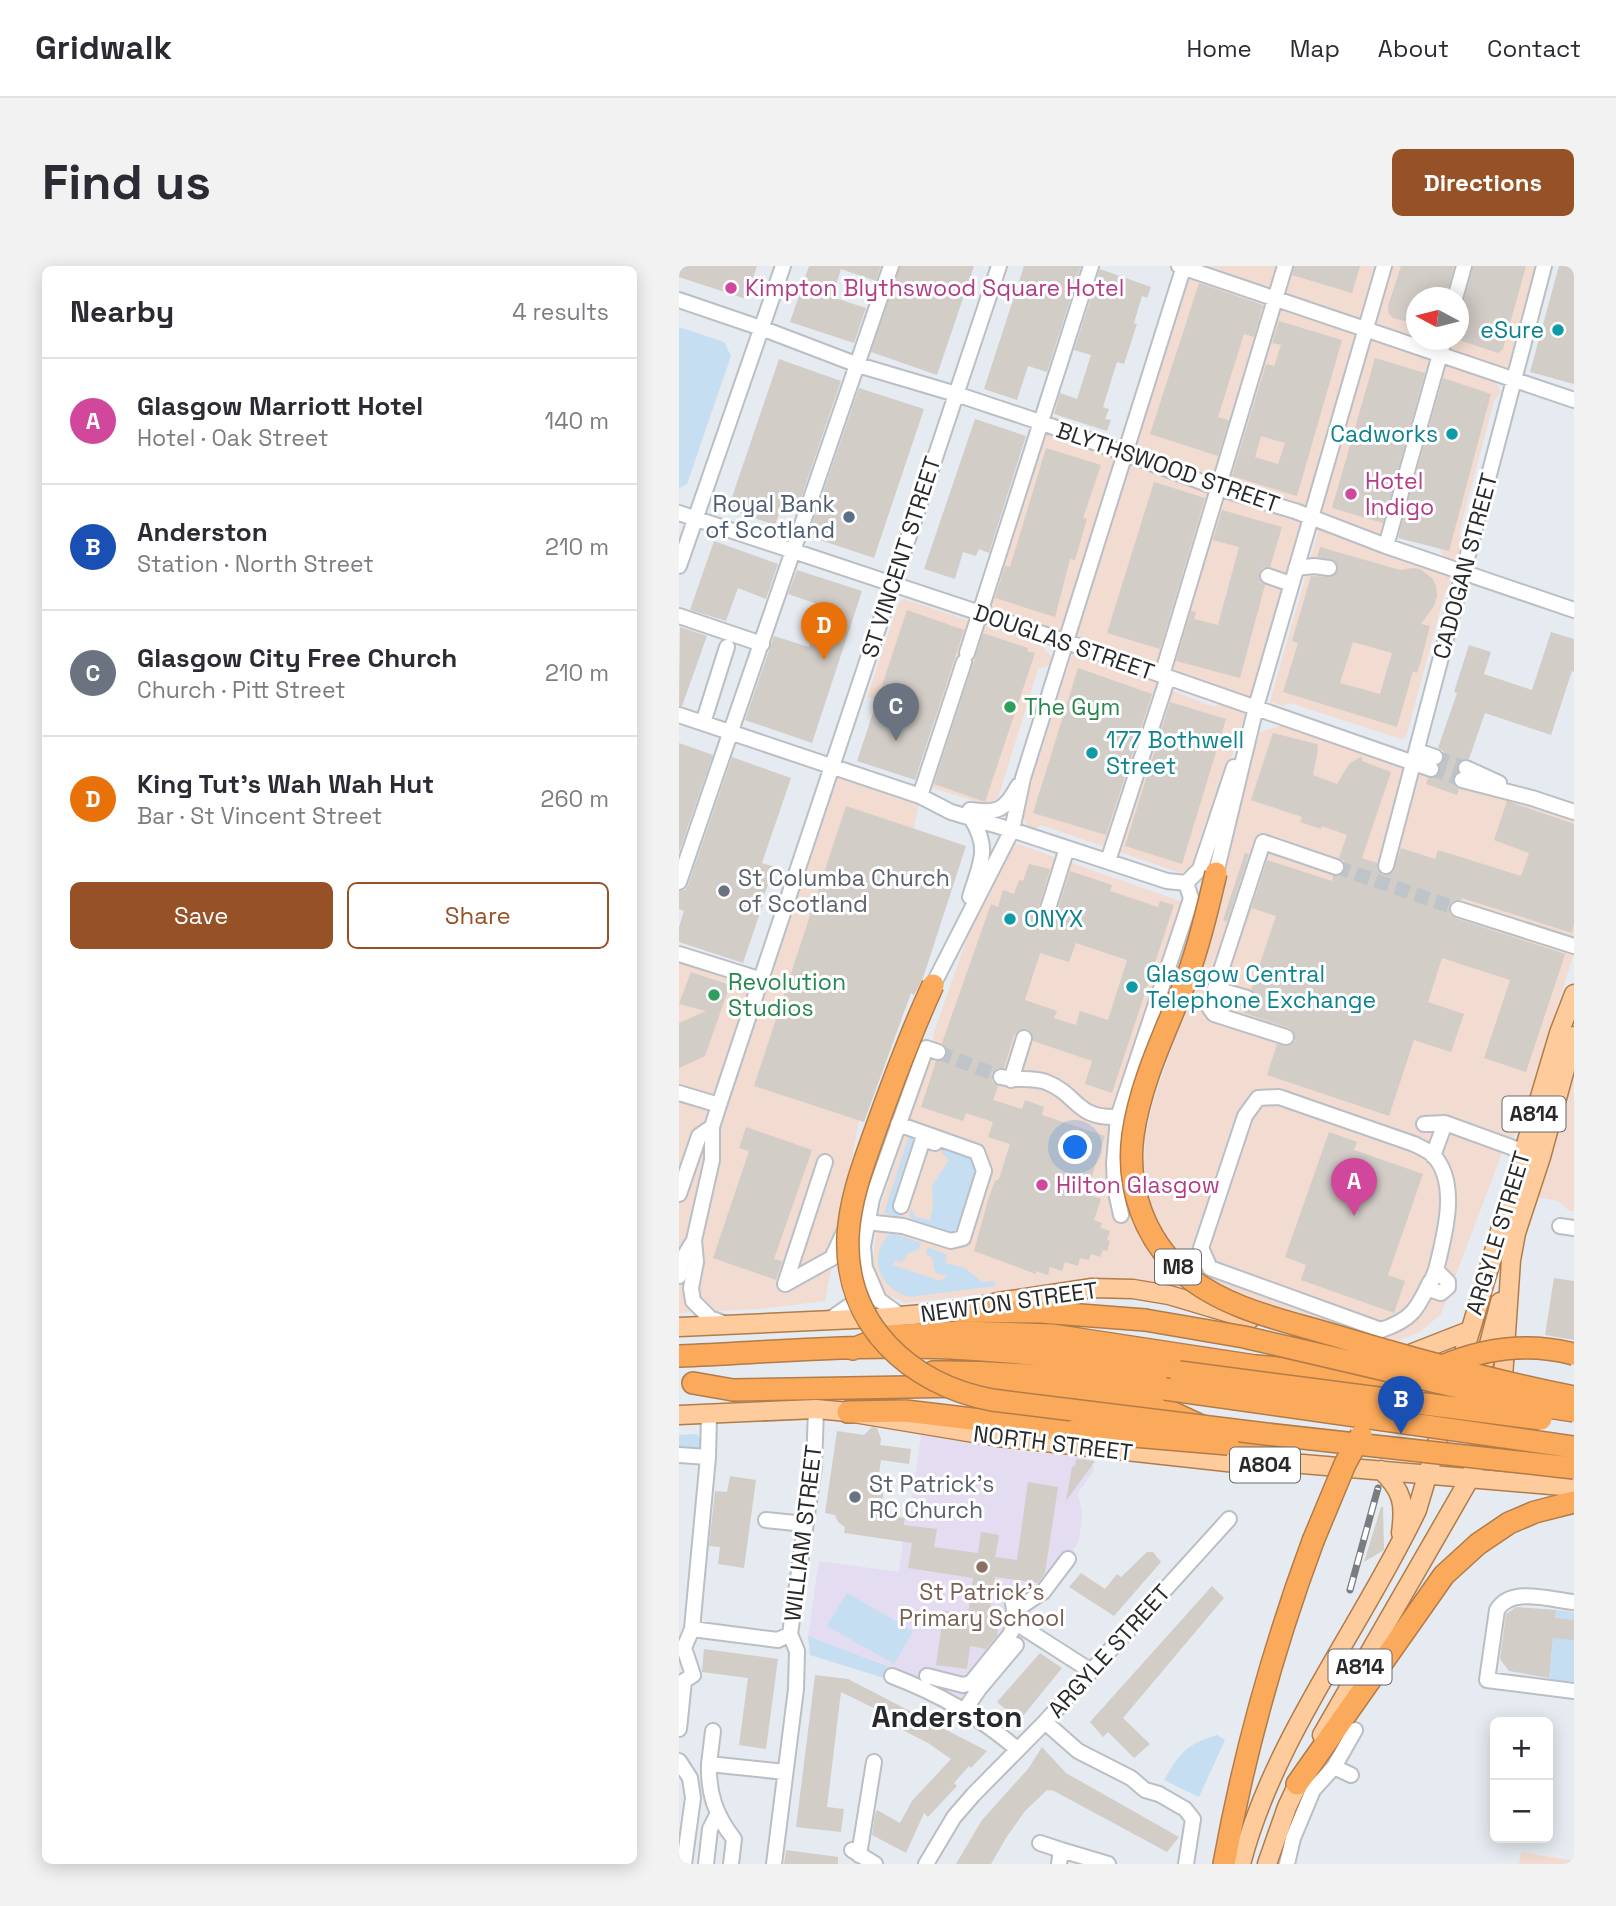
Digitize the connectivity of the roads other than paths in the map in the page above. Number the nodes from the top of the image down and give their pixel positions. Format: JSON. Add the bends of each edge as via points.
{"nodes":[{"id":1,"x":783,"y":266,"type":"edge"},
{"id":2,"x":891,"y":266,"type":"edge"},
{"id":3,"x":999,"y":266,"type":"edge"},
{"id":4,"x":1091,"y":266,"type":"edge"},
{"id":5,"x":1285,"y":266,"type":"edge"},
{"id":6,"x":1384,"y":266,"type":"edge"},
{"id":7,"x":1464,"y":266,"type":"edge"},
{"id":8,"x":1544,"y":266,"type":"edge"},
{"id":9,"x":1182,"y":267,"type":"edge"},
{"id":10,"x":1458,"y":287,"type":"edge"},
{"id":11,"x":1275,"y":298,"type":"junction"},
{"id":12,"x":679,"y":300,"type":"edge"},
{"id":13,"x":761,"y":328,"type":"junction"},
{"id":14,"x":1365,"y":329,"type":"junction"},
{"id":15,"x":1441,"y":350,"type":"edge"},
{"id":16,"x":1439,"y":355,"type":"junction"},
{"id":17,"x":857,"y":365,"type":"junction"},
{"id":18,"x":1514,"y":381,"type":"junction"},
{"id":19,"x":955,"y":394,"type":"junction"},
{"id":20,"x":1574,"y":400,"type":"edge"},
{"id":21,"x":1040,"y":422,"type":"junction"},
{"id":22,"x":1125,"y":456,"type":"junction"},
{"id":23,"x":1219,"y":488,"type":"junction"},
{"id":24,"x":679,"y":513,"type":"edge"},
{"id":25,"x":1312,"y":517,"type":"junction"},
{"id":26,"x":695,"y":519,"type":"junction"},
{"id":27,"x":1386,"y":546,"type":"junction"},
{"id":28,"x":795,"y":551,"type":"junction"},
{"id":29,"x":679,"y":566,"type":"edge"},
{"id":30,"x":1296,"y":568,"type":"junction"},
{"id":31,"x":1329,"y":568,"type":"dead end"},
{"id":32,"x":1463,"y":572,"type":"junction"},
{"id":33,"x":1268,"y":576,"type":"dead end"},
{"id":34,"x":892,"y":584,"type":"junction"},
{"id":35,"x":1291,"y":584,"type":"junction"},
{"id":36,"x":1573,"y":606,"type":"edge"},
{"id":37,"x":980,"y":613,"type":"junction"},
{"id":38,"x":679,"y":616,"type":"edge"},
{"id":39,"x":1067,"y":642,"type":"junction"},
{"id":40,"x":762,"y":645,"type":"junction"},
{"id":41,"x":727,"y":647,"type":"dead end"},
{"id":42,"x":1165,"y":676,"type":"junction"},
{"id":43,"x":1256,"y":707,"type":"junction"},
{"id":44,"x":679,"y":715,"type":"edge"},
{"id":45,"x":703,"y":723,"type":"junction"},
{"id":46,"x":732,"y":732,"type":"junction"},
{"id":47,"x":1415,"y":756,"type":"junction"},
{"id":48,"x":1433,"y":763,"type":"tunnel mouth"},
{"id":49,"x":831,"y":767,"type":"junction"},
{"id":50,"x":1464,"y":774,"type":"tunnel mouth"},
{"id":51,"x":1023,"y":778,"type":"junction"},
{"id":52,"x":921,"y":796,"type":"junction"},
{"id":53,"x":951,"y":812,"type":"junction"},
{"id":54,"x":1574,"y":812,"type":"edge"},
{"id":55,"x":971,"y":818,"type":"junction"},
{"id":56,"x":1012,"y":830,"type":"junction"},
{"id":57,"x":1067,"y":848,"type":"junction"},
{"id":58,"x":1108,"y":861,"type":"junction"},
{"id":59,"x":1386,"y":866,"type":"dead end"},
{"id":60,"x":1336,"y":867,"type":"tunnel mouth"},
{"id":61,"x":1216,"y":873,"type":"joint"},
{"id":62,"x":679,"y":882,"type":"edge"},
{"id":63,"x":1186,"y":883,"type":"junction"},
{"id":64,"x":1458,"y":909,"type":"tunnel mouth"},
{"id":65,"x":1046,"y":915,"type":"dead end"},
{"id":66,"x":959,"y":935,"type":"junction"},
{"id":67,"x":1574,"y":946,"type":"edge"},
{"id":68,"x":679,"y":954,"type":"edge"},
{"id":69,"x":762,"y":980,"type":"junction"},
{"id":70,"x":933,"y":985,"type":"joint"},
{"id":71,"x":1216,"y":989,"type":"junction"},
{"id":72,"x":1574,"y":994,"type":"edge"},
{"id":73,"x":1247,"y":998,"type":"dead end"},
{"id":74,"x":1574,"y":1036,"type":"edge"},
{"id":75,"x":1286,"y":1037,"type":"dead end"},
{"id":76,"x":1024,"y":1038,"type":"dead end"},
{"id":77,"x":932,"y":1050,"type":"dead end"},
{"id":78,"x":679,"y":1093,"type":"edge"},
{"id":79,"x":719,"y":1105,"type":"junction"},
{"id":80,"x":1118,"y":1116,"type":"junction"},
{"id":81,"x":1445,"y":1123,"type":"junction"},
{"id":82,"x":898,"y":1124,"type":"junction"},
{"id":83,"x":1424,"y":1124,"type":"dead end"},
{"id":84,"x":712,"y":1127,"type":"junction"},
{"id":85,"x":1523,"y":1151,"type":"junction"},
{"id":86,"x":926,"y":1156,"type":"dead end"},
{"id":87,"x":1433,"y":1156,"type":"junction"},
{"id":88,"x":979,"y":1157,"type":"junction"},
{"id":89,"x":1541,"y":1157,"type":"junction"},
{"id":90,"x":825,"y":1162,"type":"dead end"},
{"id":91,"x":877,"y":1185,"type":"junction"},
{"id":92,"x":679,"y":1194,"type":"edge"},
{"id":93,"x":901,"y":1206,"type":"dead end"},
{"id":94,"x":1121,"y":1215,"type":"dead end"},
{"id":95,"x":866,"y":1223,"type":"junction"},
{"id":96,"x":903,"y":1226,"type":"junction"},
{"id":97,"x":694,"y":1240,"type":"junction"},
{"id":98,"x":1511,"y":1260,"type":"junction"},
{"id":99,"x":865,"y":1269,"type":"junction"},
{"id":100,"x":679,"y":1276,"type":"edge"},
{"id":101,"x":957,"y":1311,"type":"junction"},
{"id":102,"x":901,"y":1316,"type":"junction"},
{"id":103,"x":829,"y":1320,"type":"junction"},
{"id":104,"x":726,"y":1324,"type":"junction"},
{"id":105,"x":679,"y":1326,"type":"edge"},
{"id":106,"x":1469,"y":1331,"type":"junction"},
{"id":107,"x":853,"y":1349,"type":"junction"},
{"id":108,"x":1574,"y":1354,"type":"edge"},
{"id":109,"x":680,"y":1356,"type":"edge"},
{"id":110,"x":1405,"y":1356,"type":"junction"},
{"id":111,"x":1172,"y":1380,"type":"junction"},
{"id":112,"x":1454,"y":1382,"type":"junction"},
{"id":113,"x":686,"y":1383,"type":"edge"},
{"id":114,"x":1478,"y":1387,"type":"junction"},
{"id":115,"x":1502,"y":1391,"type":"junction"},
{"id":116,"x":1574,"y":1399,"type":"edge"},
{"id":117,"x":1007,"y":1403,"type":"junction"},
{"id":118,"x":816,"y":1409,"type":"junction"},
{"id":119,"x":1574,"y":1411,"type":"edge"},
{"id":120,"x":848,"y":1412,"type":"junction"},
{"id":121,"x":709,"y":1413,"type":"junction"},
{"id":122,"x":679,"y":1415,"type":"edge"},
{"id":123,"x":1574,"y":1424,"type":"edge"},
{"id":124,"x":1366,"y":1446,"type":"junction"},
{"id":125,"x":1574,"y":1447,"type":"edge"},
{"id":126,"x":679,"y":1455,"type":"edge"},
{"id":127,"x":708,"y":1457,"type":"junction"},
{"id":128,"x":1574,"y":1459,"type":"edge"},
{"id":129,"x":1282,"y":1463,"type":"junction"},
{"id":130,"x":1574,"y":1468,"type":"edge"},
{"id":131,"x":1381,"y":1470,"type":"junction"},
{"id":132,"x":1437,"y":1474,"type":"junction"},
{"id":133,"x":1470,"y":1478,"type":"junction"},
{"id":134,"x":1574,"y":1487,"type":"edge"},
{"id":135,"x":1574,"y":1502,"type":"edge"},
{"id":136,"x":1229,"y":1519,"type":"dead end"},
{"id":137,"x":766,"y":1520,"type":"dead end"},
{"id":138,"x":805,"y":1524,"type":"junction"},
{"id":139,"x":1399,"y":1547,"type":"junction"},
{"id":140,"x":1068,"y":1559,"type":"dead end"},
{"id":141,"x":1574,"y":1602,"type":"edge"},
{"id":142,"x":1020,"y":1626,"type":"junction"},
{"id":143,"x":692,"y":1629,"type":"junction"},
{"id":144,"x":790,"y":1634,"type":"junction"},
{"id":145,"x":1016,"y":1645,"type":"dead end"},
{"id":146,"x":1091,"y":1671,"type":"junction"},
{"id":147,"x":892,"y":1676,"type":"dead end"},
{"id":148,"x":927,"y":1676,"type":"dead end"},
{"id":149,"x":1574,"y":1690,"type":"edge"},
{"id":150,"x":964,"y":1711,"type":"junction"},
{"id":151,"x":1045,"y":1722,"type":"junction"},
{"id":152,"x":679,"y":1729,"type":"edge"},
{"id":153,"x":1355,"y":1730,"type":"dead end"},
{"id":154,"x":713,"y":1731,"type":"dead end"},
{"id":155,"x":1017,"y":1749,"type":"junction"},
{"id":156,"x":679,"y":1760,"type":"edge"},
{"id":157,"x":874,"y":1762,"type":"dead end"},
{"id":158,"x":709,"y":1764,"type":"junction"},
{"id":159,"x":1333,"y":1767,"type":"junction"},
{"id":160,"x":785,"y":1772,"type":"junction"},
{"id":161,"x":1351,"y":1775,"type":"dead end"},
{"id":162,"x":1297,"y":1784,"type":"junction"},
{"id":163,"x":717,"y":1815,"type":"junction"},
{"id":164,"x":1040,"y":1843,"type":"dead end"},
{"id":165,"x":1060,"y":1857,"type":"edge"},
{"id":166,"x":729,"y":1861,"type":"edge"},
{"id":167,"x":684,"y":1864,"type":"edge"},
{"id":168,"x":706,"y":1864,"type":"edge"},
{"id":169,"x":775,"y":1864,"type":"edge"},
{"id":170,"x":875,"y":1864,"type":"edge"},
{"id":171,"x":926,"y":1864,"type":"edge"},
{"id":172,"x":1108,"y":1864,"type":"edge"},
{"id":173,"x":1186,"y":1864,"type":"edge"},
{"id":174,"x":1224,"y":1864,"type":"edge"},
{"id":175,"x":1241,"y":1864,"type":"edge"},
{"id":176,"x":1267,"y":1864,"type":"edge"},
{"id":177,"x":1287,"y":1864,"type":"edge"}],
"edges":[{"from":1,"to":13,"type":"street"},
{"from":2,"to":17,"type":"street"},
{"from":3,"to":19,"type":"street","name":"ST VINCENT STREET"},
{"from":4,"to":21,"type":"street"},
{"from":5,"to":11,"type":"street"},
{"from":6,"to":14,"type":"street"},
{"from":7,"to":10,"type":"street"},
{"from":8,"to":18,"type":"street","name":"CADOGAN STREET"},
{"from":9,"to":11,"type":"street"},
{"from":9,"to":22,"type":"street"},
{"from":11,"to":14,"type":"street"},
{"from":11,"to":23,"type":"street"},
{"from":12,"to":13,"type":"street","name":"BLYTHSWOOD STREET"},
{"from":13,"to":17,"type":"street","name":"BLYTHSWOOD STREET"},
{"from":13,"to":26,"type":"street"},
{"from":14,"to":16,"type":"street"},
{"from":14,"to":25,"type":"street"},
{"from":15,"to":16,"type":"street"},
{"from":16,"to":18,"type":"street"},
{"from":16,"to":27,"type":"street"},
{"from":17,"to":19,"type":"street","name":"BLYTHSWOOD STREET"},
{"from":17,"to":28,"type":"street"},
{"from":18,"to":20,"type":"street"},
{"from":18,"to":32,"type":"street","name":"CADOGAN STREET"},
{"from":19,"to":21,"type":"street","name":"BLYTHSWOOD STREET"},
{"from":19,"to":34,"type":"street","name":"ST VINCENT STREET"},
{"from":21,"to":22,"type":"street","name":"BLYTHSWOOD STREET"},
{"from":21,"to":37,"type":"street"},
{"from":22,"to":23,"type":"street","name":"BLYTHSWOOD STREET"},
{"from":22,"to":39,"type":"street"},
{"from":23,"to":25,"type":"street","name":"BLYTHSWOOD STREET"},
{"from":23,"to":42,"type":"street"},
{"from":24,"to":26,"type":"street","name":"DOUGLAS STREET"},
{"from":25,"to":27,"type":"street","name":"BLYTHSWOOD STREET"},
{"from":25,"to":30,"type":"street"},
{"from":26,"to":28,"type":"street","name":"DOUGLAS STREET"},
{"from":26,"to":29,"type":"street"},
{"from":27,"to":32,"type":"street","name":"BLYTHSWOOD STREET"},
{"from":28,"to":34,"type":"street","name":"DOUGLAS STREET"},
{"from":28,"to":40,"type":"street"},
{"from":30,"to":31,"type":"street"},
{"from":30,"to":35,"type":"street"},
{"from":32,"to":36,"type":"street","name":"BLYTHSWOOD STREET"},
{"from":32,"to":47,"type":"street","name":"CADOGAN STREET"},
{"from":33,"to":35,"type":"street"},
{"from":34,"to":37,"type":"street","name":"DOUGLAS STREET"},
{"from":34,"to":49,"type":"street","name":"ST VINCENT STREET"},
{"from":35,"to":43,"type":"street"},
{"from":37,"to":39,"type":"street","name":"DOUGLAS STREET"},
{"from":37,"to":52,"type":"street"},
{"from":38,"to":40,"type":"street"},
{"from":39,"to":42,"type":"street","name":"DOUGLAS STREET"},
{"from":39,"to":51,"type":"street"},
{"from":40,"to":46,"type":"street"},
{"from":41,"to":45,"type":"street"},
{"from":42,"to":43,"type":"street","name":"DOUGLAS STREET"},
{"from":42,"to":58,"type":"street"},
{"from":43,"to":47,"type":"street","name":"DOUGLAS STREET"},
{"from":43,"to":61,"type":"street"},
{"from":43,"to":63,"type":"street","via":[[1201,869]]},
{"from":44,"to":45,"type":"street"},
{"from":45,"to":46,"type":"street"},
{"from":46,"to":49,"type":"street"},
{"from":46,"to":62,"type":"street"},
{"from":47,"to":48,"type":"street","name":"DOUGLAS STREET"},
{"from":47,"to":59,"type":"street","name":"CADOGAN STREET"},
{"from":49,"to":52,"type":"street"},
{"from":49,"to":69,"type":"street","name":"ST VINCENT STREET"},
{"from":50,"to":54,"type":"street"},
{"from":51,"to":53,"type":"street","via":[[1000,808],[988,813]]},
{"from":51,"to":56,"type":"street"},
{"from":52,"to":53,"type":"street"},
{"from":53,"to":55,"type":"street"},
{"from":55,"to":56,"type":"street"},
{"from":55,"to":66,"type":"street","via":[[984,848]]},
{"from":56,"to":57,"type":"street"},
{"from":56,"to":66,"type":"street"},
{"from":57,"to":58,"type":"street"},
{"from":57,"to":65,"type":"street"},
{"from":58,"to":63,"type":"street","via":[[1176,884]]},
{"from":60,"to":71,"type":"street","via":[[1263,842]]},
{"from":61,"to":116,"type":"highway","number":"M8","bridge":true,"via":[[1201,934],[1146,1083],[1133,1135],[1134,1189],[1143,1219],[1160,1248],[1202,1287],[1261,1314]]},
{"from":63,"to":80,"type":"street","via":[[1191,898]]},
{"from":64,"to":67,"type":"street"},
{"from":66,"to":70,"type":"street"},
{"from":68,"to":69,"type":"street"},
{"from":69,"to":79,"type":"street","name":"ST VINCENT STREET"},
{"from":70,"to":117,"type":"highway","bridge":true,"via":[[899,1063],[857,1185],[848,1239],[851,1269],[873,1328],[907,1365],[949,1389]]},
{"from":71,"to":73,"type":"street"},
{"from":71,"to":75,"type":"street","via":[[1209,1007],[1214,1014]]},
{"from":72,"to":85,"type":"main road","name":"ARGYLE STREET","number":"A814"},
{"from":74,"to":89,"type":"main road","name":"ARGYLE STREET","number":"A814"},
{"from":76,"to":80,"type":"street","via":[[1006,1079],[1045,1082],[1090,1114]]},
{"from":77,"to":82,"type":"street"},
{"from":78,"to":79,"type":"street"},
{"from":79,"to":84,"type":"street","name":"ST VINCENT STREET"},
{"from":80,"to":94,"type":"street","via":[[1115,1186]]},
{"from":81,"to":83,"type":"street"},
{"from":81,"to":85,"type":"street"},
{"from":81,"to":87,"type":"street"},
{"from":82,"to":88,"type":"street","via":[[977,1152]]},
{"from":82,"to":91,"type":"street"},
{"from":84,"to":92,"type":"street","name":"ST VINCENT STREET","via":[[699,1136]]},
{"from":84,"to":97,"type":"street","name":"ST VINCENT STREET","via":[[712,1160]]},
{"from":85,"to":89,"type":"street"},
{"from":85,"to":106,"type":"main road","name":"ARGYLE STREET","number":"A814"},
{"from":86,"to":96,"type":"street"},
{"from":87,"to":87,"type":"street","via":[[1414,1144],[1279,1097],[1258,1098],[1245,1116],[1201,1248],[1210,1268],[1381,1330],[1402,1323],[1420,1304],[1433,1276],[1448,1204],[1446,1178]]},
{"from":88,"to":93,"type":"street","via":[[923,1139]]},
{"from":88,"to":96,"type":"street","via":[[984,1171],[963,1238],[951,1241]]},
{"from":89,"to":98,"type":"main road","name":"ARGYLE STREET","number":"A814"},
{"from":90,"to":91,"type":"street","via":[[785,1284],[832,1258],[855,1208],[862,1180]]},
{"from":91,"to":95,"type":"street"},
{"from":95,"to":96,"type":"street"},
{"from":95,"to":99,"type":"street"},
{"from":97,"to":100,"type":"street","name":"ST VINCENT STREET"},
{"from":97,"to":104,"type":"street","name":"ST VINCENT STREET","via":[[692,1297],[704,1313]]},
{"from":98,"to":114,"type":"main road"},
{"from":98,"to":115,"type":"main road","name":"ARGYLE STREET","number":"A814"},
{"from":99,"to":102,"type":"street","via":[[879,1300]]},
{"from":99,"to":103,"type":"street","via":[[863,1286],[852,1304]]},
{"from":101,"to":102,"type":"main road","name":"NEWTON STREET"},
{"from":101,"to":110,"type":"main road","name":"NEWTON STREET","via":[[1073,1290],[1133,1289]]},
{"from":101,"to":119,"type":"highway","bridge":true,"via":[[1145,1320],[1244,1337]]},
{"from":102,"to":103,"type":"main road","name":"NEWTON STREET"},
{"from":103,"to":104,"type":"main road","name":"NEWTON STREET"},
{"from":104,"to":105,"type":"main road","name":"NEWTON STREET"},
{"from":106,"to":110,"type":"main road"},
{"from":106,"to":112,"type":"main road","name":"ARGYLE STREET","number":"A814"},
{"from":107,"to":109,"type":"highway"},
{"from":107,"to":111,"type":"highway","via":[[966,1349],[1060,1357]]},
{"from":107,"to":112,"type":"highway","via":[[885,1336],[962,1332],[1052,1335],[1255,1366]]},
{"from":108,"to":174,"type":"highway","bridge":true,"via":[[1511,1347],[1453,1361],[1405,1388],[1357,1441],[1322,1518],[1279,1639]]},
{"from":110,"to":112,"type":"main road","name":"NEWTON STREET"},
{"from":111,"to":113,"type":"highway","via":[[981,1371]]},
{"from":111,"to":123,"type":"highway","bridge":true},
{"from":111,"to":125,"type":"highway","bridge":true},
{"from":112,"to":114,"type":"main road","name":"NEWTON STREET"},
{"from":112,"to":132,"type":"main road","name":"ARGYLE STREET","number":"A814"},
{"from":113,"to":129,"type":"highway","via":[[733,1390],[965,1386],[1071,1395],[1169,1411]]},
{"from":114,"to":115,"type":"main road","name":"NEWTON STREET"},
{"from":114,"to":132,"type":"main road"},
{"from":115,"to":116,"type":"main road","name":"NEWTON STREET"},
{"from":115,"to":133,"type":"main road","name":"ARGYLE STREET","number":"A814"},
{"from":117,"to":124,"type":"highway","bridge":true},
{"from":117,"to":128,"type":"highway","bridge":true},
{"from":118,"to":120,"type":"main road","name":"NORTH STREET","number":"A804"},
{"from":118,"to":121,"type":"main road","name":"NORTH STREET","number":"A804"},
{"from":118,"to":138,"type":"street","name":"WILLIAM STREET"},
{"from":120,"to":124,"type":"highway","bridge":true,"via":[[905,1411],[1250,1446]]},
{"from":120,"to":129,"type":"main road","name":"NORTH STREET","number":"A804","via":[[997,1437],[1237,1463]]},
{"from":121,"to":122,"type":"main road","name":"NORTH STREET","number":"A804"},
{"from":121,"to":127,"type":"street"},
{"from":124,"to":130,"type":"highway","bridge":true},
{"from":126,"to":127,"type":"street"},
{"from":127,"to":143,"type":"street"},
{"from":129,"to":131,"type":"main road","name":"NORTH STREET","number":"A804"},
{"from":131,"to":132,"type":"main road","name":"NORTH STREET","number":"A804"},
{"from":131,"to":139,"type":"main road","via":[[1394,1482],[1402,1503]]},
{"from":132,"to":133,"type":"main road","number":"A804"},
{"from":132,"to":139,"type":"main road","number":"A814"},
{"from":133,"to":134,"type":"main road","number":"A804"},
{"from":133,"to":162,"type":"main road","number":"A814"},
{"from":135,"to":162,"type":"highway","via":[[1509,1523],[1444,1575]]},
{"from":136,"to":146,"type":"street","name":"ARGYLE STREET","via":[[1218,1541]]},
{"from":137,"to":138,"type":"street"},
{"from":138,"to":144,"type":"street","name":"WILLIAM STREET"},
{"from":139,"to":175,"type":"main road","number":"A814","via":[[1273,1776]]},
{"from":140,"to":142,"type":"street","via":[[1043,1592],[1023,1605],[1013,1603]]},
{"from":141,"to":149,"type":"street","via":[[1516,1596],[1501,1604],[1487,1680]]},
{"from":142,"to":146,"type":"street"},
{"from":142,"to":148,"type":"street","via":[[971,1683]]},
{"from":143,"to":144,"type":"street","via":[[778,1640]]},
{"from":143,"to":152,"type":"street","via":[[684,1648],[693,1675],[684,1681]]},
{"from":144,"to":160,"type":"street","name":"WILLIAM STREET","via":[[797,1651],[796,1689]]},
{"from":145,"to":150,"type":"street"},
{"from":146,"to":151,"type":"street","name":"ARGYLE STREET"},
{"from":147,"to":150,"type":"street"},
{"from":150,"to":155,"type":"street"},
{"from":151,"to":155,"type":"street","name":"ARGYLE STREET"},
{"from":151,"to":173,"type":"street","via":[[1078,1751],[1185,1809],[1193,1819]]},
{"from":153,"to":159,"type":"street"},
{"from":154,"to":158,"type":"street"},
{"from":155,"to":171,"type":"street","name":"ARGYLE STREET","via":[[954,1817]]},
{"from":156,"to":167,"type":"street","via":[[690,1779],[693,1798]]},
{"from":157,"to":170,"type":"street","via":[[855,1852]]},
{"from":158,"to":160,"type":"street"},
{"from":158,"to":163,"type":"street"},
{"from":159,"to":161,"type":"street"},
{"from":159,"to":177,"type":"street","via":[[1313,1790]]},
{"from":160,"to":169,"type":"street","name":"WILLIAM STREET"},
{"from":162,"to":176,"type":"main road","number":"A814"},
{"from":163,"to":166,"type":"street","via":[[734,1839]]},
{"from":163,"to":168,"type":"street","via":[[710,1829]]},
{"from":164,"to":165,"type":"street"},
{"from":165,"to":172,"type":"street"}]}
